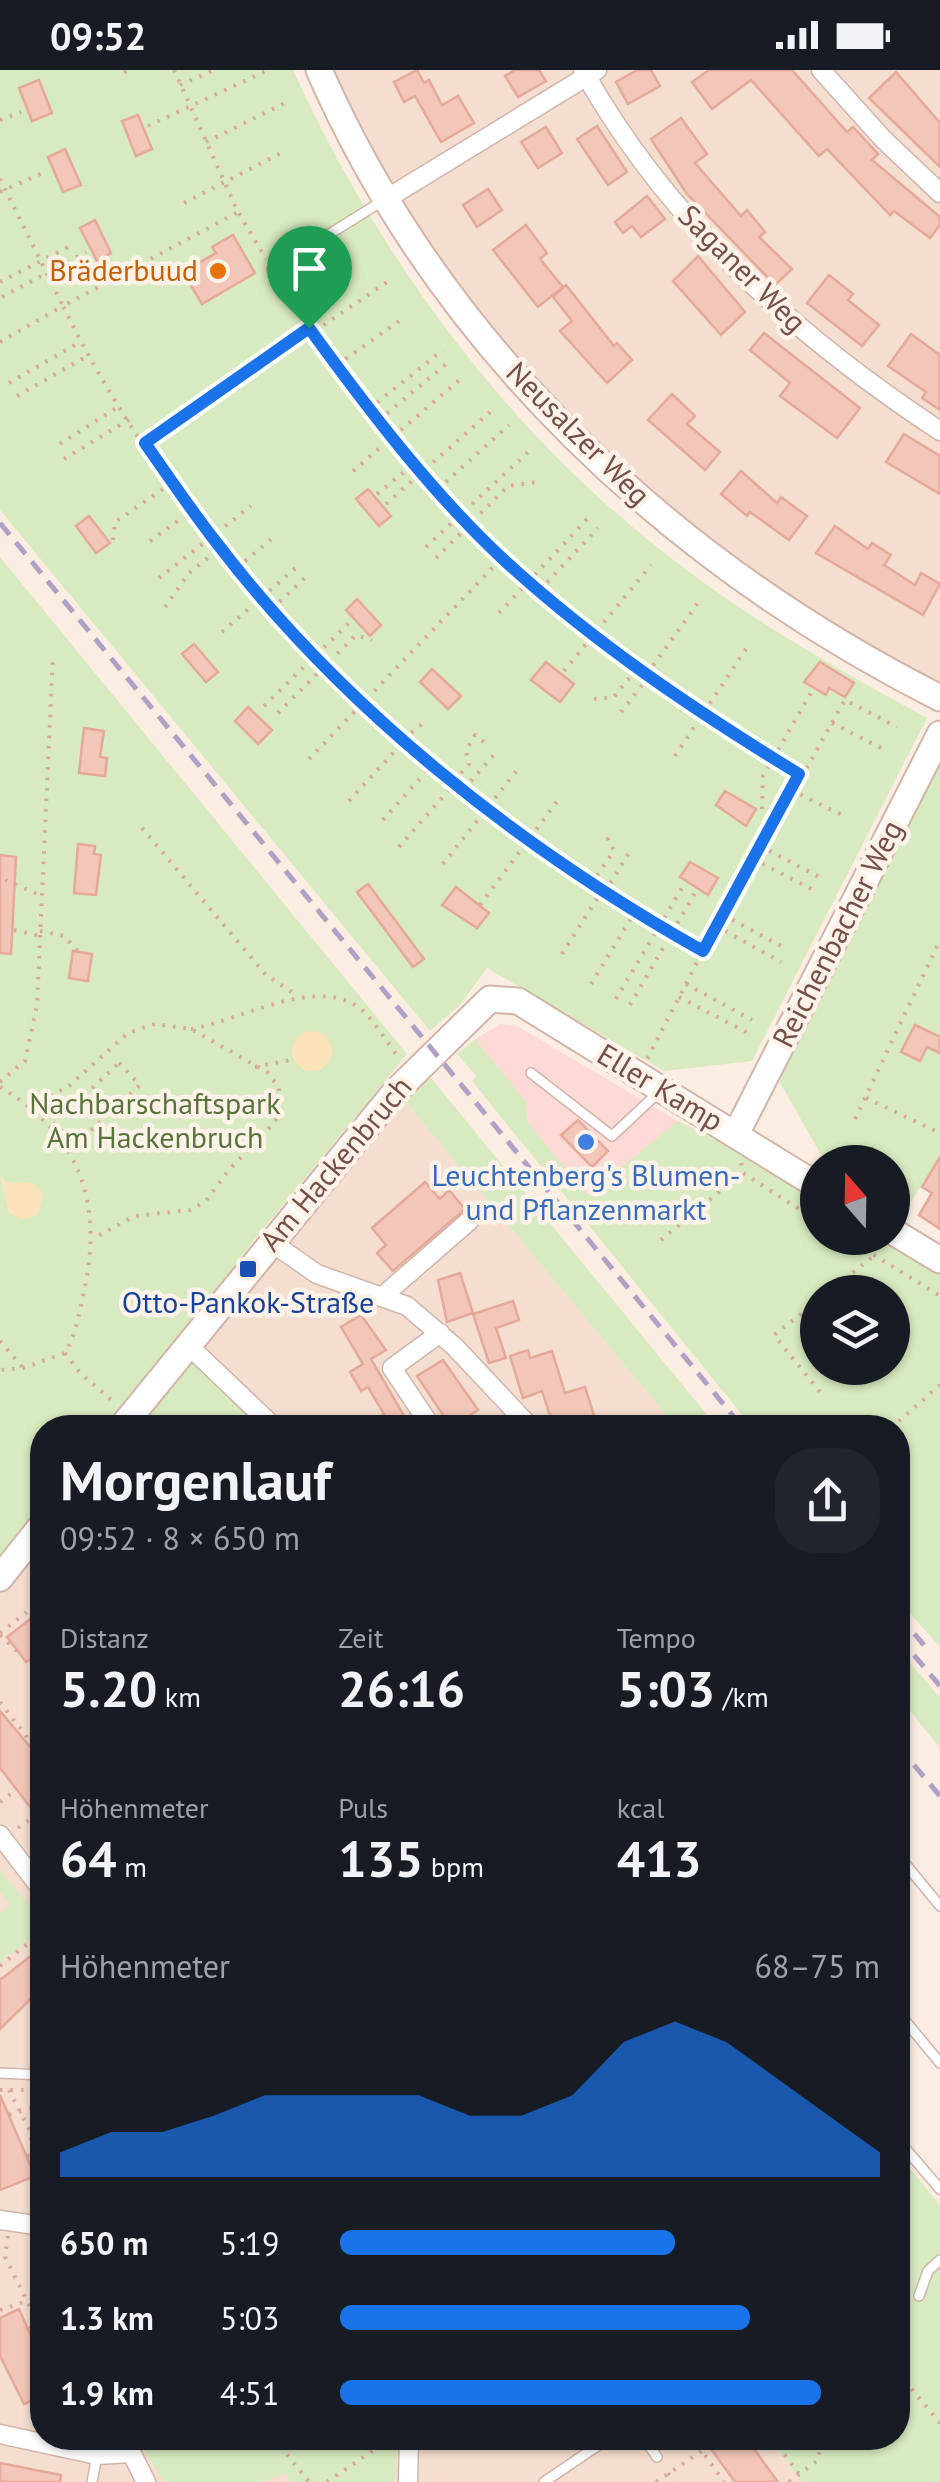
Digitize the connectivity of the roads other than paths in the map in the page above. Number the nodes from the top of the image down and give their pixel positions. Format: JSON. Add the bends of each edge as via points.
{"nodes":[{"id":1,"x":319,"y":70,"type":"edge"},
{"id":2,"x":820,"y":70,"type":"edge"},
{"id":3,"x":588,"y":72,"type":"edge"},
{"id":4,"x":940,"y":193,"type":"edge"},
{"id":5,"x":386,"y":200,"type":"junction"},
{"id":6,"x":272,"y":270,"type":"road end"},
{"id":7,"x":940,"y":431,"type":"edge"},
{"id":8,"x":940,"y":698,"type":"edge"},
{"id":9,"x":940,"y":734,"type":"edge"},
{"id":10,"x":498,"y":998,"type":"joint"},
{"id":11,"x":532,"y":1073,"type":"dead end"},
{"id":12,"x":662,"y":1089,"type":"junction"},
{"id":13,"x":736,"y":1134,"type":"junction"},
{"id":14,"x":800,"y":1175,"type":"edge"},
{"id":15,"x":469,"y":1221,"type":"dead end"},
{"id":16,"x":271,"y":1242,"type":"junction"},
{"id":17,"x":910,"y":1242,"type":"edge"},
{"id":18,"x":940,"y":1260,"type":"edge"},
{"id":19,"x":384,"y":1295,"type":"junction"},
{"id":20,"x":440,"y":1333,"type":"junction"},
{"id":21,"x":188,"y":1344,"type":"junction"},
{"id":22,"x":131,"y":1415,"type":"edge"},
{"id":23,"x":262,"y":1415,"type":"edge"},
{"id":24,"x":423,"y":1415,"type":"edge"},
{"id":25,"x":519,"y":1415,"type":"edge"},
{"id":26,"x":30,"y":1540,"type":"edge"},
{"id":27,"x":0,"y":1578,"type":"edge"},
{"id":28,"x":4,"y":1828,"type":"edge"},
{"id":29,"x":910,"y":1869,"type":"edge"},
{"id":30,"x":30,"y":1870,"type":"edge"},
{"id":31,"x":939,"y":1903,"type":"edge"},
{"id":32,"x":910,"y":2027,"type":"edge"},
{"id":33,"x":940,"y":2063,"type":"edge"},
{"id":34,"x":0,"y":2072,"type":"edge"},
{"id":35,"x":30,"y":2074,"type":"edge"},
{"id":36,"x":910,"y":2154,"type":"edge"},
{"id":37,"x":940,"y":2188,"type":"edge"},
{"id":38,"x":5,"y":2221,"type":"edge"},
{"id":39,"x":30,"y":2224,"type":"edge"},
{"id":40,"x":940,"y":2260,"type":"edge"},
{"id":41,"x":918,"y":2296,"type":"dead end"},
{"id":42,"x":0,"y":2434,"type":"edge"},
{"id":43,"x":30,"y":2440,"type":"edge"},
{"id":44,"x":78,"y":2450,"type":"edge"},
{"id":45,"x":110,"y":2450,"type":"edge"},
{"id":46,"x":130,"y":2450,"type":"edge"},
{"id":47,"x":409,"y":2450,"type":"edge"},
{"id":48,"x":591,"y":2450,"type":"edge"},
{"id":49,"x":652,"y":2450,"type":"edge"},
{"id":50,"x":97,"y":2454,"type":"junction"},
{"id":51,"x":657,"y":2457,"type":"dead end"},
{"id":52,"x":92,"y":2482,"type":"edge"},
{"id":53,"x":146,"y":2482,"type":"edge"},
{"id":54,"x":408,"y":2482,"type":"edge"},
{"id":55,"x":544,"y":2482,"type":"edge"}],
"edges":[{"from":1,"to":5,"type":"street","name":"Neusalzer Weg"},
{"from":2,"to":4,"type":"street"},
{"from":3,"to":5,"type":"street"},
{"from":3,"to":7,"type":"street","name":"Saganer Weg","via":[[628,145],[734,268],[824,350]]},
{"from":5,"to":6,"type":"lane"},
{"from":5,"to":8,"type":"street","name":"Neusalzer Weg","via":[[456,308],[629,490],[776,605]]},
{"from":9,"to":13,"type":"street","name":"Reichenbacher Weg"},
{"from":10,"to":12,"type":"street","name":"Eller Kamp","via":[[518,1001]]},
{"from":10,"to":16,"type":"street","name":"Am Hackenbruch","via":[[479,1006],[411,1074]]},
{"from":11,"to":12,"type":"lane","via":[[612,1136]]},
{"from":12,"to":13,"type":"street","name":"Eller Kamp"},
{"from":13,"to":14,"type":"street","name":"Eller Kamp"},
{"from":15,"to":19,"type":"street"},
{"from":16,"to":19,"type":"street","via":[[317,1274]]},
{"from":16,"to":21,"type":"street","name":"Am Hackenbruch"},
{"from":17,"to":18,"type":"street"},
{"from":19,"to":20,"type":"street"},
{"from":20,"to":24,"type":"street","via":[[392,1368]]},
{"from":20,"to":25,"type":"street"},
{"from":21,"to":22,"type":"street","name":"Am Hackenbruch"},
{"from":21,"to":23,"type":"street"},
{"from":26,"to":27,"type":"street"},
{"from":28,"to":30,"type":"street"},
{"from":29,"to":31,"type":"lane"},
{"from":32,"to":33,"type":"lane"},
{"from":34,"to":35,"type":"lane"},
{"from":36,"to":37,"type":"lane"},
{"from":38,"to":39,"type":"street"},
{"from":40,"to":41,"type":"lane","via":[[928,2270]]},
{"from":42,"to":43,"type":"street"},
{"from":44,"to":50,"type":"street"},
{"from":45,"to":50,"type":"street"},
{"from":46,"to":53,"type":"street"},
{"from":47,"to":54,"type":"street"},
{"from":48,"to":55,"type":"lane"},
{"from":49,"to":51,"type":"lane"},
{"from":50,"to":52,"type":"lane"}]}
